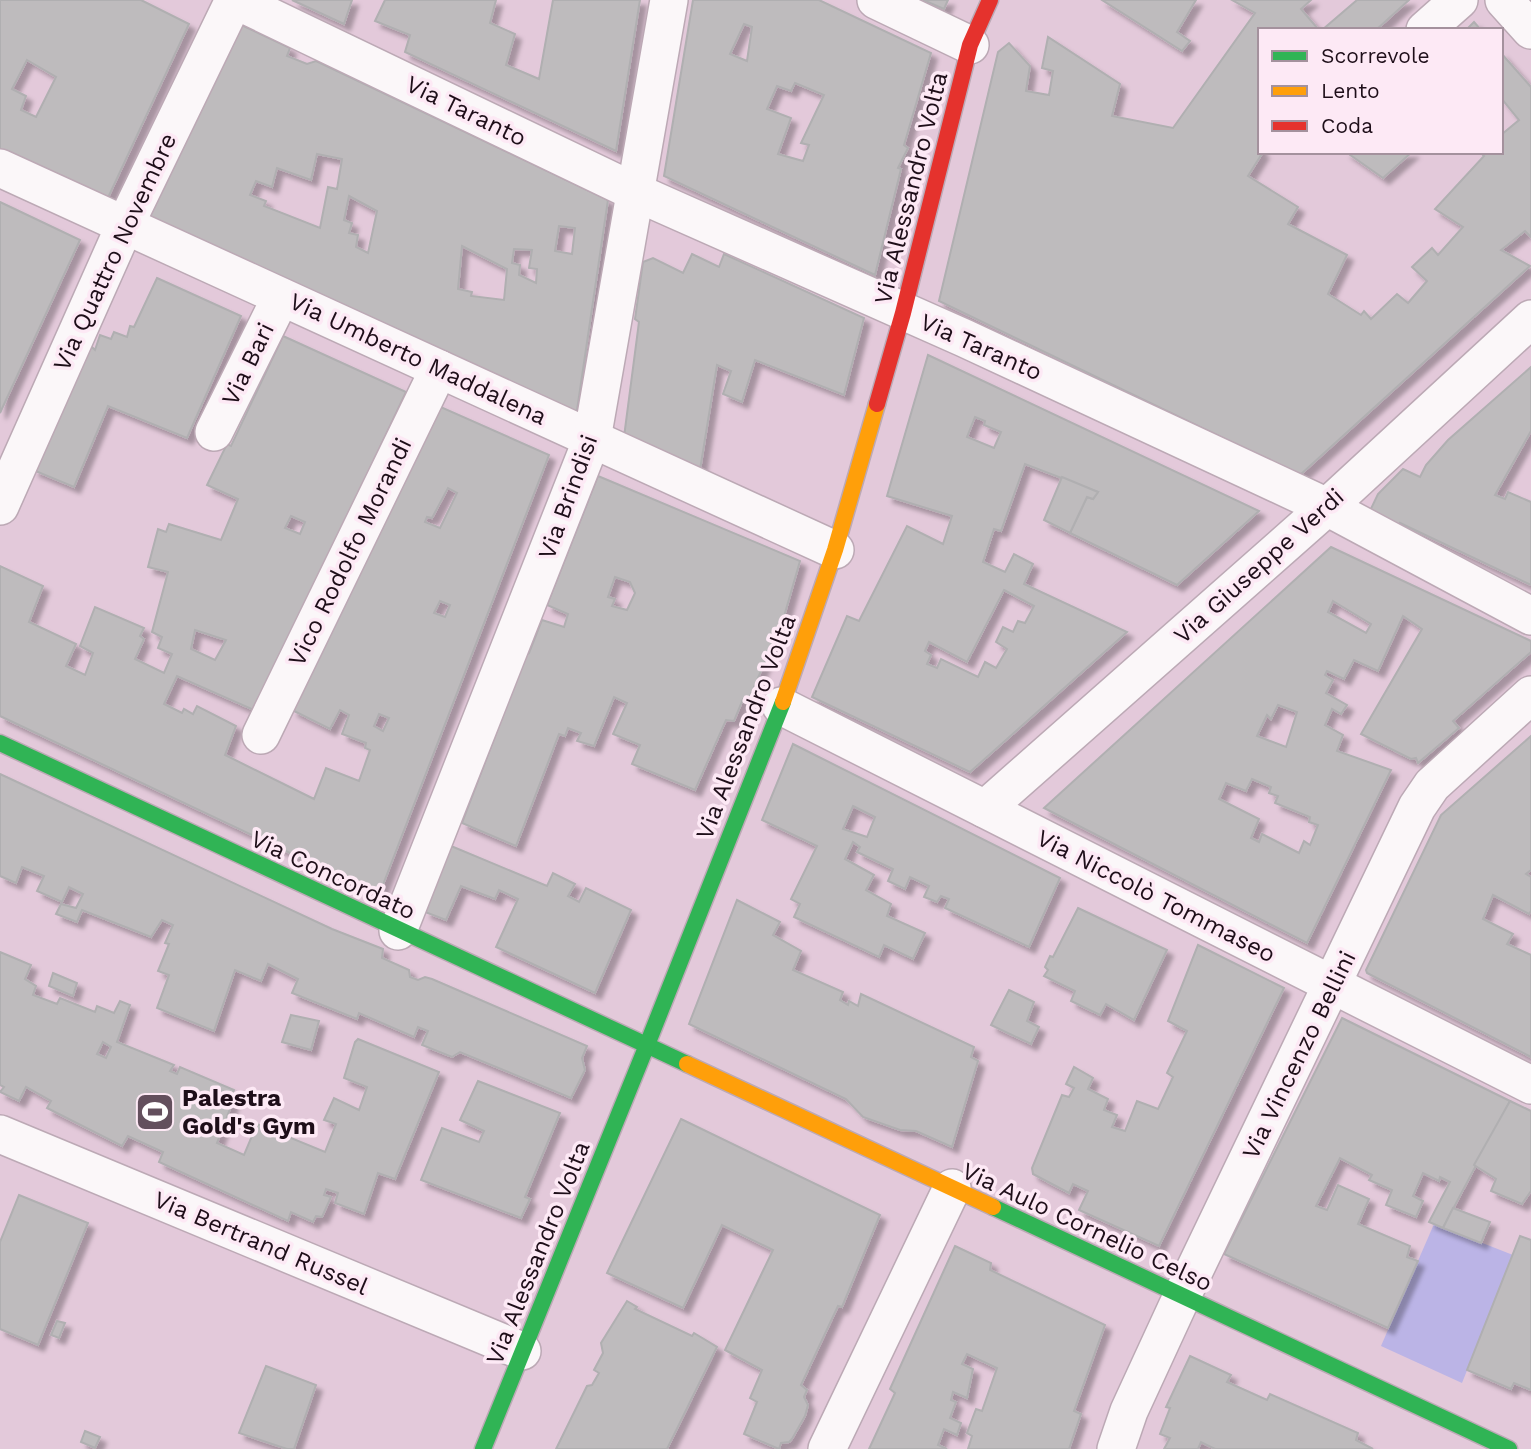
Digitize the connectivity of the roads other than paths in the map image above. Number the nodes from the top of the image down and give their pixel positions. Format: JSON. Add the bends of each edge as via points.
{"nodes":[{"id":1,"x":234,"y":0,"type":"edge"},
{"id":2,"x":669,"y":0,"type":"edge"},
{"id":3,"x":876,"y":0,"type":"edge"},
{"id":4,"x":990,"y":0,"type":"edge"},
{"id":5,"x":1459,"y":0,"type":"edge"},
{"id":6,"x":1504,"y":0,"type":"edge"},
{"id":7,"x":1427,"y":28,"type":"edge"},
{"id":8,"x":1531,"y":30,"type":"edge"},
{"id":9,"x":970,"y":45,"type":"junction"},
{"id":10,"x":0,"y":168,"type":"edge"},
{"id":11,"x":635,"y":192,"type":"junction"},
{"id":12,"x":125,"y":225,"type":"junction"},
{"id":13,"x":281,"y":297,"type":"junction"},
{"id":14,"x":903,"y":313,"type":"junction"},
{"id":15,"x":1531,"y":319,"type":"edge"},
{"id":16,"x":439,"y":369,"type":"junction"},
{"id":17,"x":214,"y":432,"type":"dead end"},
{"id":18,"x":592,"y":439,"type":"junction"},
{"id":19,"x":0,"y":506,"type":"edge"},
{"id":20,"x":1327,"y":507,"type":"junction"},
{"id":21,"x":835,"y":550,"type":"junction"},
{"id":22,"x":1531,"y":616,"type":"edge"},
{"id":23,"x":1531,"y":695,"type":"edge"},
{"id":24,"x":781,"y":706,"type":"junction"},
{"id":25,"x":261,"y":735,"type":"dead end"},
{"id":26,"x":0,"y":743,"type":"edge"},
{"id":27,"x":985,"y":809,"type":"junction"},
{"id":28,"x":398,"y":931,"type":"junction"},
{"id":29,"x":1333,"y":985,"type":"junction"},
{"id":30,"x":647,"y":1045,"type":"junction"},
{"id":31,"x":1531,"y":1085,"type":"edge"},
{"id":32,"x":0,"y":1134,"type":"edge"},
{"id":33,"x":952,"y":1188,"type":"junction"},
{"id":34,"x":1182,"y":1296,"type":"junction"},
{"id":35,"x":523,"y":1351,"type":"junction"},
{"id":36,"x":483,"y":1449,"type":"edge"},
{"id":37,"x":827,"y":1449,"type":"edge"},
{"id":38,"x":1116,"y":1449,"type":"edge"},
{"id":39,"x":1509,"y":1449,"type":"edge"}],
"edges":[{"from":1,"to":11,"type":"street","name":"Via Taranto"},
{"from":1,"to":12,"type":"street","name":"Via Quattro Novembre"},
{"from":2,"to":11,"type":"street","name":"Via Brindisi"},
{"from":3,"to":9,"type":"street"},
{"from":4,"to":9,"type":"street","name":"Via Alessandro Volta"},
{"from":5,"to":7,"type":"street"},
{"from":6,"to":8,"type":"street"},
{"from":9,"to":14,"type":"street","name":"Via Alessandro Volta"},
{"from":10,"to":12,"type":"street","name":"Via Umberto Maddalena"},
{"from":11,"to":14,"type":"street","name":"Via Taranto"},
{"from":11,"to":18,"type":"street","name":"Via Brindisi"},
{"from":12,"to":13,"type":"street","name":"Via Umberto Maddalena"},
{"from":12,"to":19,"type":"street","name":"Via Quattro Novembre"},
{"from":13,"to":16,"type":"street","name":"Via Umberto Maddalena"},
{"from":13,"to":17,"type":"street","name":"Via Bari"},
{"from":14,"to":20,"type":"street","name":"Via Taranto"},
{"from":14,"to":21,"type":"street","name":"Via Alessandro Volta"},
{"from":15,"to":20,"type":"street","name":"Via Giuseppe Verdi"},
{"from":16,"to":18,"type":"street","name":"Via Umberto Maddalena"},
{"from":16,"to":25,"type":"street","name":"Vico Rodolfo Morandi"},
{"from":18,"to":21,"type":"street","name":"Via Umberto Maddalena"},
{"from":18,"to":28,"type":"street","name":"Via Brindisi"},
{"from":20,"to":22,"type":"street","name":"Via Taranto"},
{"from":20,"to":27,"type":"street","name":"Via Giuseppe Verdi"},
{"from":21,"to":24,"type":"street","name":"Via Alessandro Volta"},
{"from":23,"to":29,"type":"street","name":"Via Vincenzo Bellini","via":[[1432,785],[1417,807]]},
{"from":24,"to":27,"type":"street","name":"Via Niccolò Tommaseo"},
{"from":24,"to":30,"type":"street","name":"Via Alessandro Volta"},
{"from":26,"to":28,"type":"street","name":"Via Concordato"},
{"from":27,"to":29,"type":"street","name":"Via Niccolò Tommaseo"},
{"from":28,"to":30,"type":"street","name":"Via Concordato"},
{"from":29,"to":31,"type":"street","name":"Via Niccolò Tommaseo"},
{"from":29,"to":34,"type":"street","name":"Via Vincenzo Bellini"},
{"from":30,"to":33,"type":"street","name":"Via Aulo Cornelio Celso"},
{"from":30,"to":35,"type":"street","name":"Via Alessandro Volta"},
{"from":32,"to":35,"type":"street","name":"Via Bertrand Russel"},
{"from":33,"to":34,"type":"street","name":"Via Aulo Cornelio Celso"},
{"from":33,"to":37,"type":"street"},
{"from":34,"to":38,"type":"street","name":"Via Vincenzo Bellini"},
{"from":34,"to":39,"type":"street","name":"Via Aulo Cornelio Celso"},
{"from":35,"to":36,"type":"street","name":"Via Alessandro Volta"}]}
